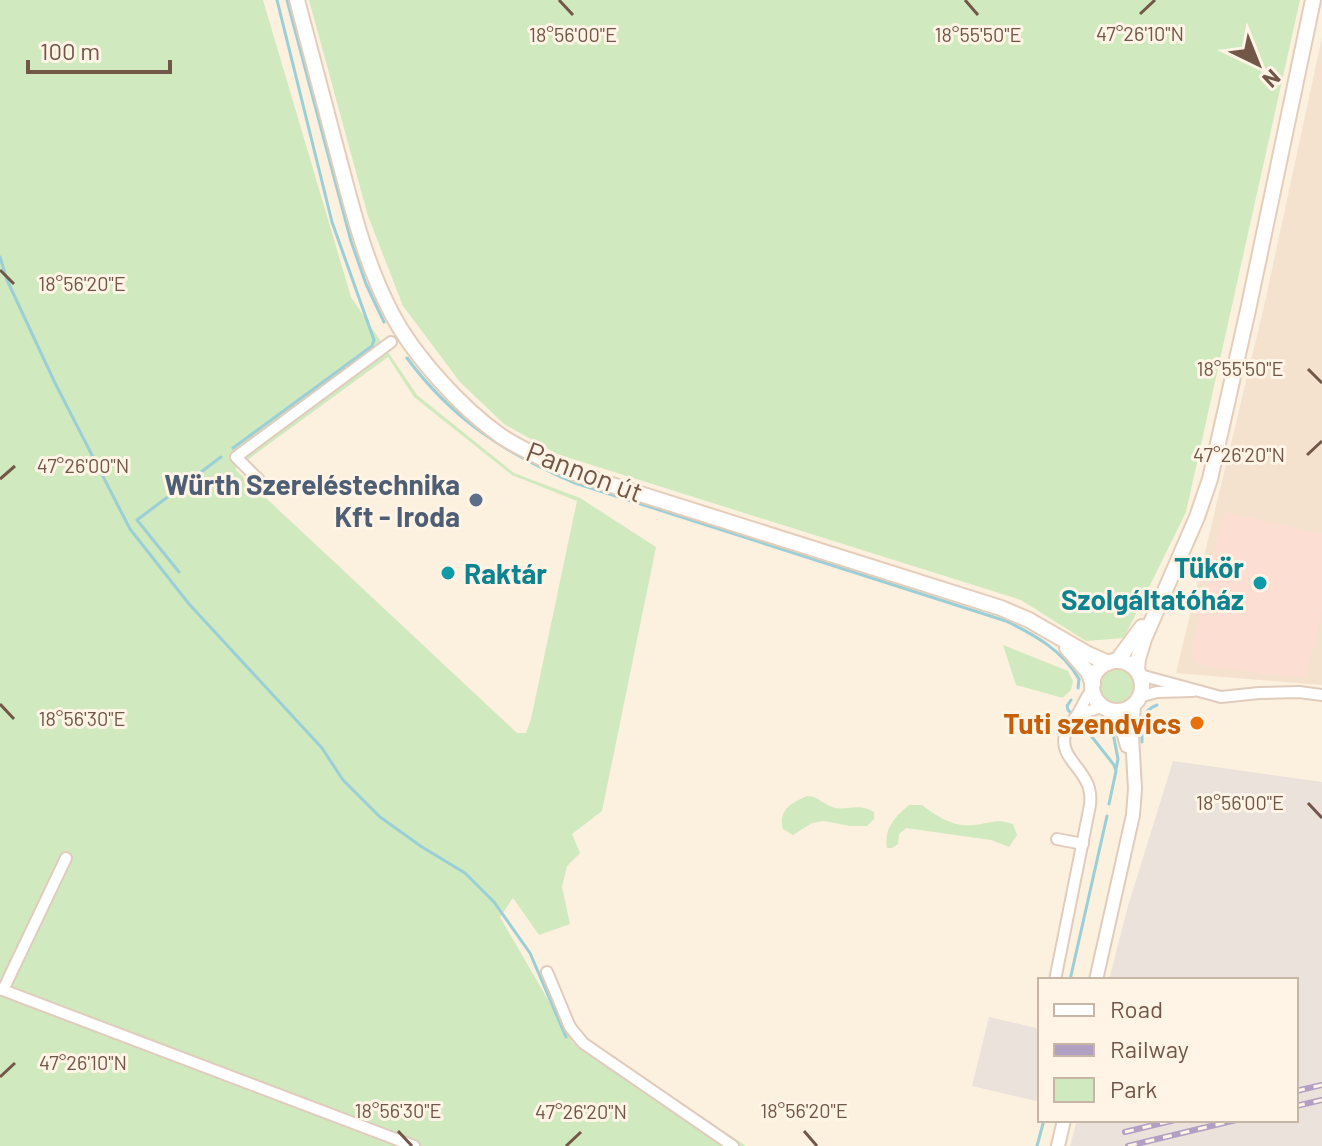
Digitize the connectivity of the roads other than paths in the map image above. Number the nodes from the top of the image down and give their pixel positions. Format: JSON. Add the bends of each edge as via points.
{"nodes":[{"id":1,"x":297,"y":0,"type":"edge"},
{"id":2,"x":1313,"y":0,"type":"edge"},
{"id":3,"x":391,"y":342,"type":"dead end"},
{"id":4,"x":259,"y":480,"type":"dead end"},
{"id":5,"x":1171,"y":574,"type":"junction"},
{"id":6,"x":1046,"y":629,"type":"junction"},
{"id":7,"x":1113,"y":662,"type":"junction"},
{"id":8,"x":1138,"y":672,"type":"junction"},
{"id":9,"x":1093,"y":686,"type":"junction"},
{"id":10,"x":1194,"y":691,"type":"junction"},
{"id":11,"x":1322,"y":695,"type":"edge"},
{"id":12,"x":1137,"y":700,"type":"junction"},
{"id":13,"x":1106,"y":707,"type":"junction"},
{"id":14,"x":1078,"y":715,"type":"junction"},
{"id":15,"x":1134,"y":768,"type":"junction"},
{"id":16,"x":1057,"y":839,"type":"dead end"},
{"id":17,"x":1083,"y":844,"type":"junction"},
{"id":18,"x":66,"y":858,"type":"dead end"},
{"id":19,"x":547,"y":972,"type":"dead end"},
{"id":20,"x":1055,"y":978,"type":"edge"},
{"id":21,"x":1096,"y":978,"type":"edge"},
{"id":22,"x":2,"y":990,"type":"edge"},
{"id":23,"x":1064,"y":1122,"type":"edge"},
{"id":24,"x":414,"y":1146,"type":"edge"},
{"id":25,"x":733,"y":1146,"type":"edge"},
{"id":26,"x":1058,"y":1146,"type":"edge"}],
"edges":[{"from":1,"to":6,"type":"main road","name":"Pannon út","via":[[369,265],[402,331],[465,406],[500,435],[577,474],[1001,608]]},
{"from":2,"to":5,"type":"main road","via":[[1210,479]]},
{"from":3,"to":4,"type":"street","via":[[236,457]]},
{"from":5,"to":7,"type":"main road","via":[[1136,637]]},
{"from":5,"to":8,"type":"main road","via":[[1141,648]]},
{"from":6,"to":7,"type":"main road","name":"Pannon út"},
{"from":6,"to":9,"type":"main road","name":"Pannon út","via":[[1078,658]]},
{"from":7,"to":8,"type":"main road","via":[[1128,663]]},
{"from":7,"to":9,"type":"main road","via":[[1097,671]]},
{"from":8,"to":10,"type":"street"},
{"from":8,"to":12,"type":"main road","via":[[1142,686]]},
{"from":9,"to":13,"type":"main road","via":[[1096,699]]},
{"from":9,"to":14,"type":"street"},
{"from":10,"to":11,"type":"street","via":[[1221,697]]},
{"from":10,"to":12,"type":"street","via":[[1157,692]]},
{"from":12,"to":13,"type":"main road","via":[[1125,709]]},
{"from":12,"to":15,"type":"street"},
{"from":13,"to":14,"type":"street"},
{"from":13,"to":15,"type":"street","via":[[1121,725]]},
{"from":14,"to":17,"type":"street","via":[[1064,742],[1089,788]]},
{"from":15,"to":21,"type":"street","via":[[1133,815]]},
{"from":16,"to":17,"type":"street"},
{"from":17,"to":20,"type":"street"},
{"from":18,"to":22,"type":"street"},
{"from":19,"to":25,"type":"street","via":[[570,1027],[583,1043]]},
{"from":22,"to":24,"type":"street"},
{"from":23,"to":26,"type":"street"}]}
